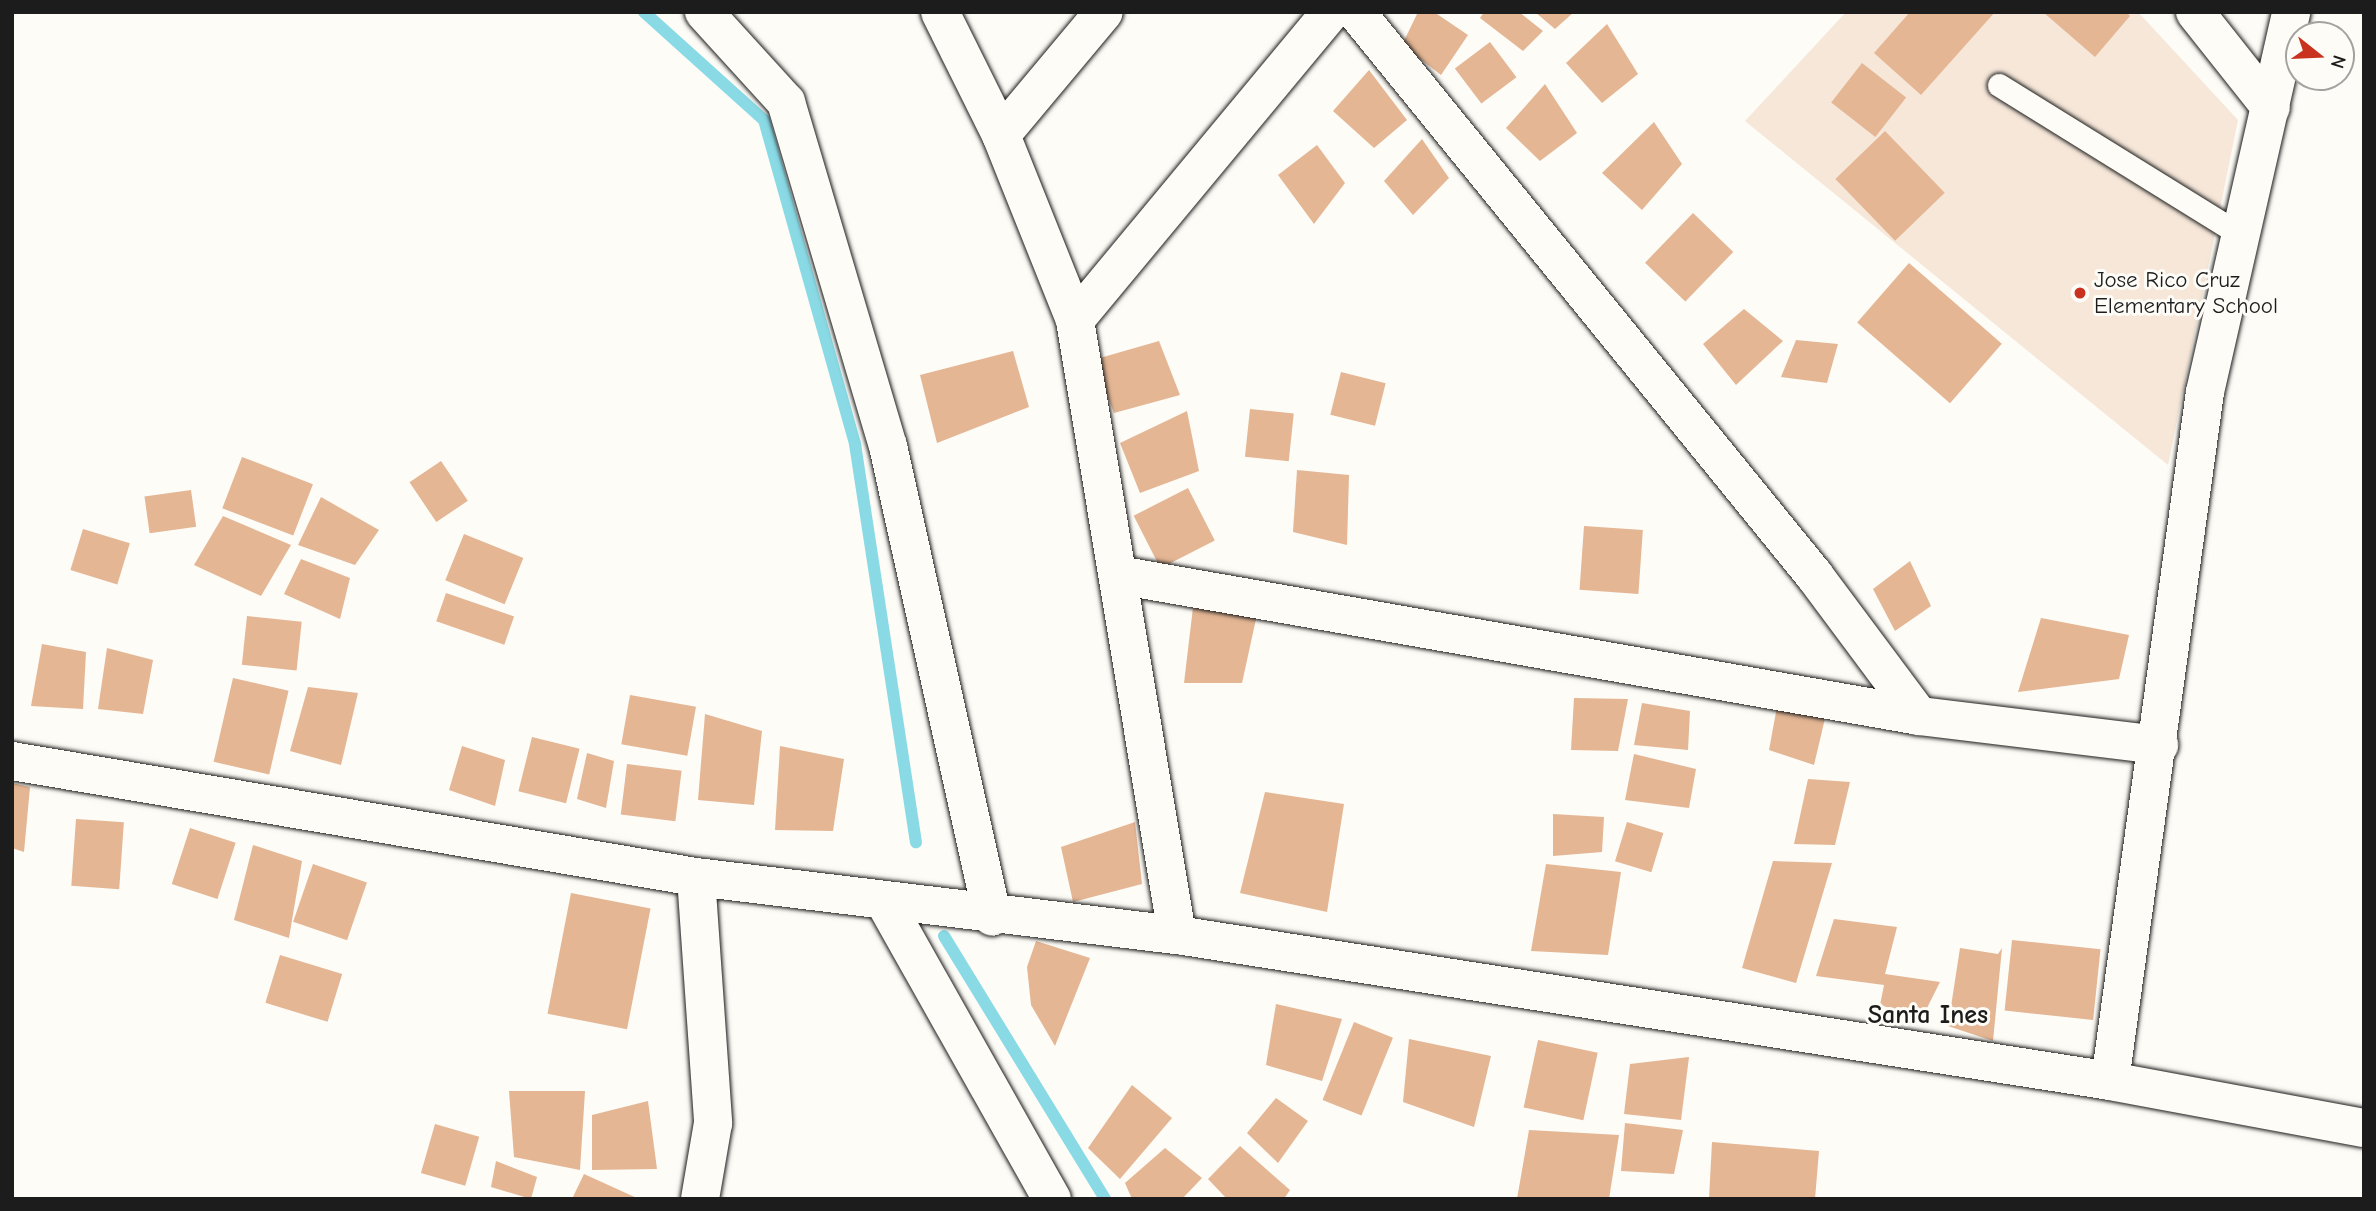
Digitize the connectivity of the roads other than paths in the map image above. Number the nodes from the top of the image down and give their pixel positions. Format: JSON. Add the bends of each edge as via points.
{"nodes":[{"id":1,"x":704,"y":12,"type":"edge"},
{"id":2,"x":940,"y":12,"type":"edge"},
{"id":3,"x":1104,"y":12,"type":"edge"},
{"id":4,"x":1331,"y":12,"type":"edge"},
{"id":5,"x":1356,"y":12,"type":"edge"},
{"id":6,"x":2195,"y":12,"type":"edge"},
{"id":7,"x":2291,"y":12,"type":"edge"},
{"id":8,"x":1999,"y":85,"type":"dead end"},
{"id":9,"x":2271,"y":108,"type":"junction"},
{"id":10,"x":1001,"y":135,"type":"junction"},
{"id":11,"x":2243,"y":236,"type":"junction"},
{"id":12,"x":1075,"y":320,"type":"junction"},
{"id":13,"x":1118,"y":576,"type":"junction"},
{"id":14,"x":1919,"y":716,"type":"junction"},
{"id":15,"x":2159,"y":745,"type":"junction"},
{"id":16,"x":12,"y":761,"type":"edge"},
{"id":17,"x":696,"y":877,"type":"junction"},
{"id":18,"x":884,"y":901,"type":"junction"},
{"id":19,"x":992,"y":917,"type":"junction"},
{"id":20,"x":1177,"y":935,"type":"junction"},
{"id":21,"x":2110,"y":1081,"type":"junction"},
{"id":22,"x":2364,"y":1128,"type":"edge"},
{"id":23,"x":700,"y":1199,"type":"edge"},
{"id":24,"x":1052,"y":1199,"type":"edge"}],
"edges":[{"from":1,"to":19,"type":"street","via":[[786,102],[888,446]]},
{"from":2,"to":10,"type":"street"},
{"from":3,"to":10,"type":"street"},
{"from":4,"to":12,"type":"street"},
{"from":5,"to":14,"type":"street","via":[[1814,575]]},
{"from":6,"to":9,"type":"street"},
{"from":7,"to":9,"type":"street"},
{"from":8,"to":11,"type":"lane"},
{"from":9,"to":11,"type":"street"},
{"from":10,"to":12,"type":"street"},
{"from":11,"to":15,"type":"street","via":[[2205,393]]},
{"from":12,"to":13,"type":"street"},
{"from":13,"to":14,"type":"street"},
{"from":13,"to":20,"type":"street"},
{"from":14,"to":15,"type":"street"},
{"from":15,"to":21,"type":"street"},
{"from":16,"to":17,"type":"street"},
{"from":17,"to":18,"type":"street"},
{"from":17,"to":23,"type":"street","via":[[713,1123]]},
{"from":18,"to":19,"type":"street"},
{"from":18,"to":24,"type":"street"},
{"from":19,"to":20,"type":"street"},
{"from":20,"to":21,"type":"street"},
{"from":21,"to":22,"type":"street"}]}
